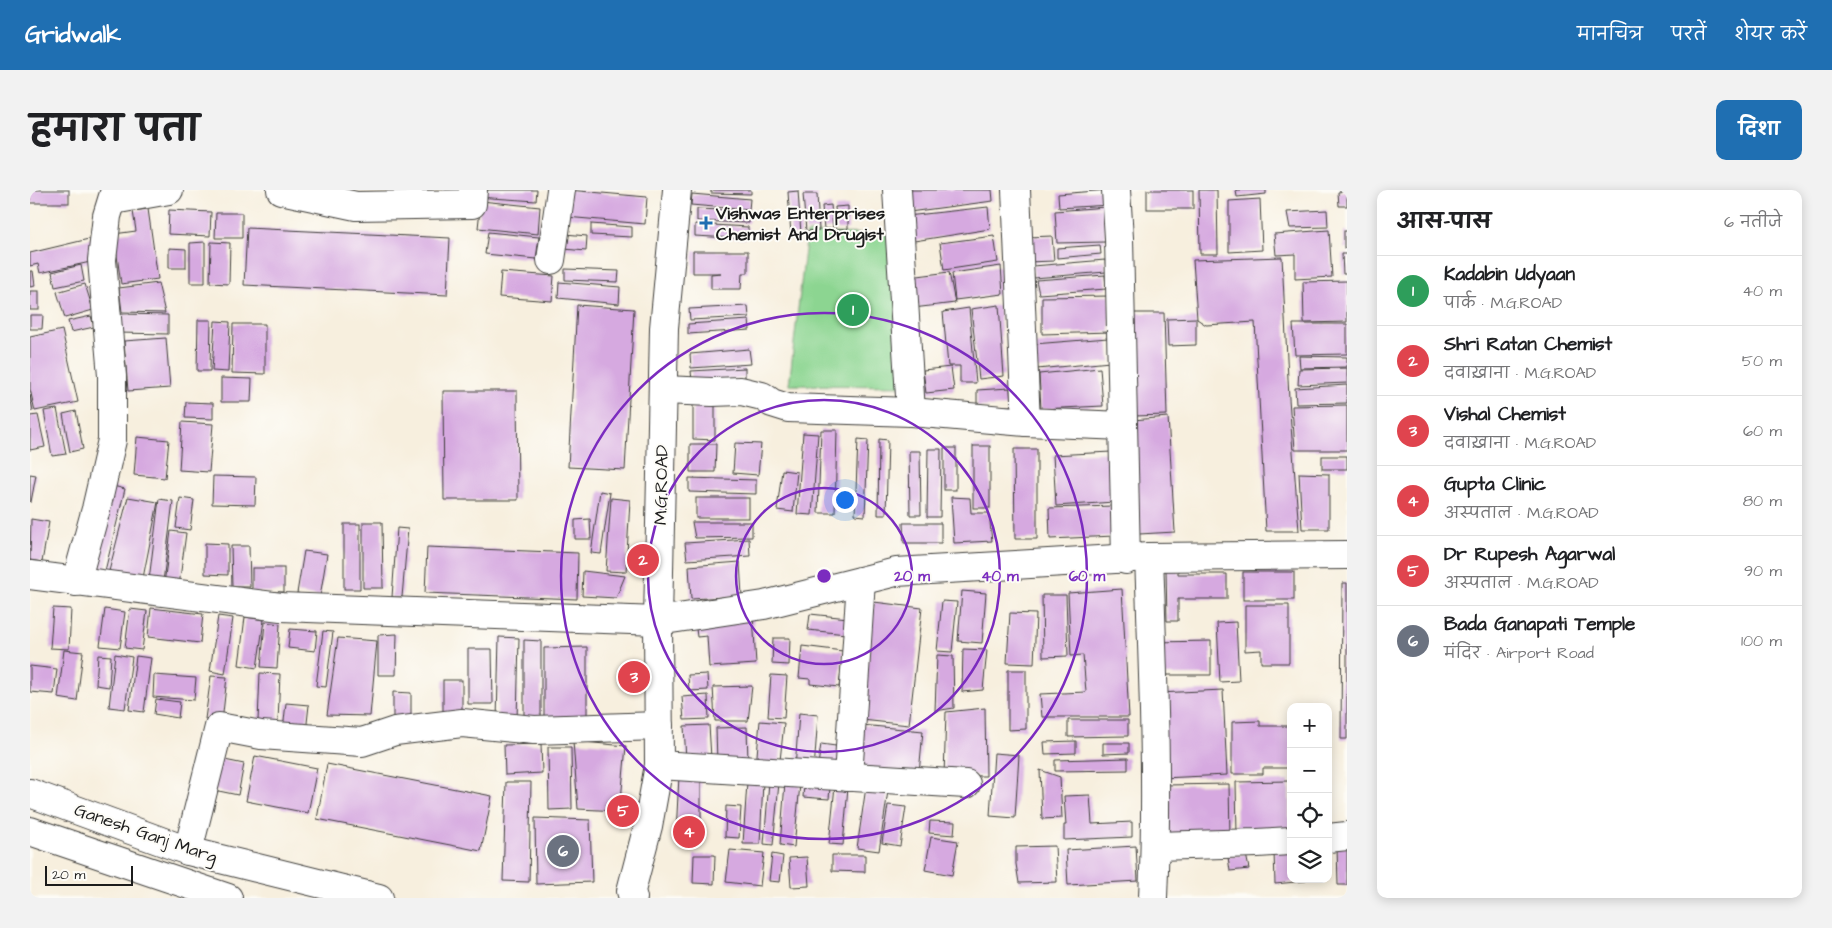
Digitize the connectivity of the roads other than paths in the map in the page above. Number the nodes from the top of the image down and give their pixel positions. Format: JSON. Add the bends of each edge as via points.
{"nodes":[{"id":1,"x":169,"y":190,"type":"edge"},
{"id":2,"x":281,"y":190,"type":"edge"},
{"id":3,"x":473,"y":190,"type":"edge"},
{"id":4,"x":561,"y":190,"type":"edge"},
{"id":5,"x":677,"y":190,"type":"edge"},
{"id":6,"x":897,"y":190,"type":"edge"},
{"id":7,"x":1016,"y":190,"type":"edge"},
{"id":8,"x":1116,"y":190,"type":"edge"},
{"id":9,"x":114,"y":195,"type":"edge"},
{"id":10,"x":551,"y":260,"type":"dead end"},
{"id":11,"x":663,"y":390,"type":"junction"},
{"id":12,"x":912,"y":412,"type":"junction"},
{"id":13,"x":1026,"y":422,"type":"junction"},
{"id":14,"x":1123,"y":426,"type":"junction"},
{"id":15,"x":1347,"y":555,"type":"edge"},
{"id":16,"x":1137,"y":558,"type":"junction"},
{"id":17,"x":30,"y":575,"type":"edge"},
{"id":18,"x":861,"y":581,"type":"junction"},
{"id":19,"x":76,"y":582,"type":"junction"},
{"id":20,"x":658,"y":621,"type":"junction"},
{"id":21,"x":659,"y":726,"type":"junction"},
{"id":22,"x":659,"y":766,"type":"junction"},
{"id":23,"x":848,"y":777,"type":"junction"},
{"id":24,"x":966,"y":784,"type":"dead end"},
{"id":25,"x":30,"y":793,"type":"edge"},
{"id":26,"x":30,"y":831,"type":"edge"},
{"id":27,"x":1347,"y":836,"type":"edge"},
{"id":28,"x":1332,"y":838,"type":"edge"},
{"id":29,"x":1287,"y":841,"type":"edge"},
{"id":30,"x":1156,"y":846,"type":"junction"},
{"id":31,"x":188,"y":851,"type":"junction"},
{"id":32,"x":629,"y":896,"type":"edge"},
{"id":33,"x":228,"y":898,"type":"edge"},
{"id":34,"x":379,"y":898,"type":"edge"},
{"id":35,"x":1154,"y":898,"type":"edge"}],
"edges":[{"from":1,"to":9,"type":"street"},
{"from":2,"to":3,"type":"street","via":[[356,206],[472,204]]},
{"from":4,"to":10,"type":"street"},
{"from":5,"to":11,"type":"street","name":"M.G.ROAD","via":[[664,328]]},
{"from":6,"to":12,"type":"street"},
{"from":7,"to":13,"type":"street"},
{"from":8,"to":14,"type":"street"},
{"from":9,"to":19,"type":"street","via":[[107,216],[102,260],[112,376],[112,440]]},
{"from":11,"to":12,"type":"street","via":[[741,391],[788,408]]},
{"from":11,"to":20,"type":"street","name":"M.G.ROAD"},
{"from":12,"to":13,"type":"street"},
{"from":13,"to":14,"type":"street"},
{"from":14,"to":16,"type":"street"},
{"from":15,"to":16,"type":"street"},
{"from":16,"to":18,"type":"street","via":[[896,572]]},
{"from":16,"to":30,"type":"street"},
{"from":17,"to":19,"type":"street"},
{"from":18,"to":20,"type":"street","via":[[764,605]]},
{"from":18,"to":23,"type":"street"},
{"from":19,"to":20,"type":"street","via":[[281,606]]},
{"from":20,"to":21,"type":"street","name":"M.G.ROAD"},
{"from":21,"to":22,"type":"street","name":"M.G.ROAD"},
{"from":21,"to":31,"type":"street","via":[[534,730],[462,724],[395,731],[362,742],[261,735],[218,727]]},
{"from":22,"to":23,"type":"street"},
{"from":22,"to":32,"type":"street","name":"M.G.ROAD","via":[[648,826]]},
{"from":23,"to":24,"type":"street"},
{"from":25,"to":31,"type":"street","name":"Ganesh Ganj Marg"},
{"from":26,"to":33,"type":"street"},
{"from":27,"to":28,"type":"street"},
{"from":29,"to":30,"type":"street"},
{"from":30,"to":35,"type":"street"},
{"from":31,"to":34,"type":"street","name":"Ganesh Ganj Marg"}]}
